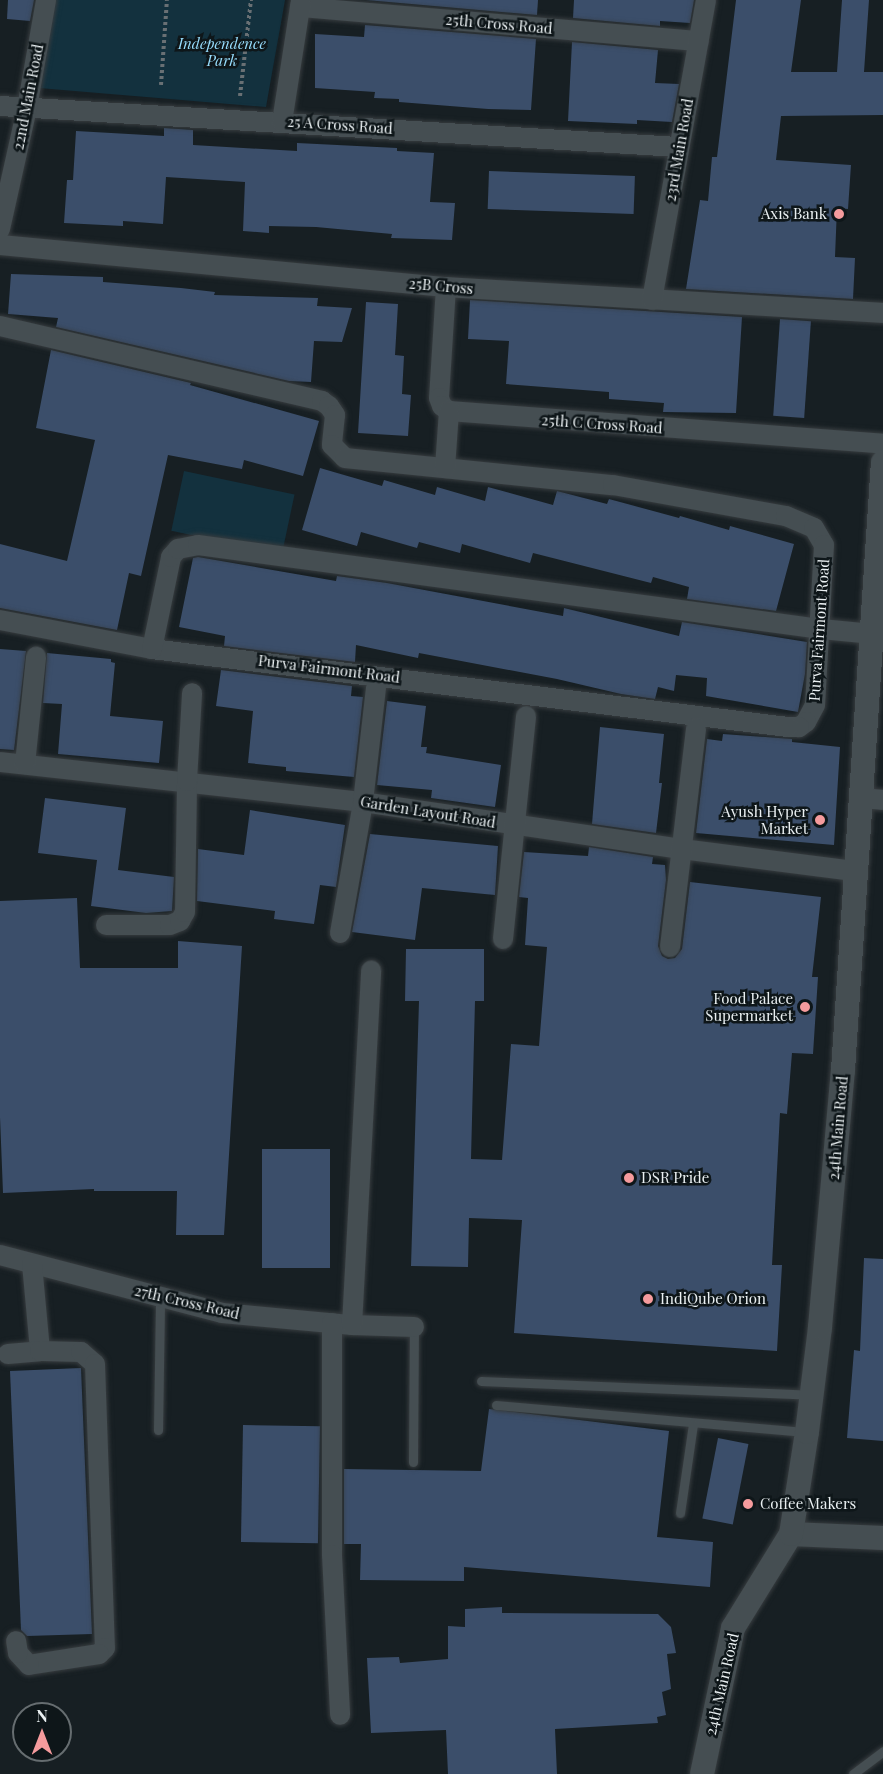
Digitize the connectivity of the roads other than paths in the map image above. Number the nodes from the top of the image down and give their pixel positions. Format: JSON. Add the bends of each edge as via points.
{"nodes":[{"id":1,"x":46,"y":0,"type":"edge"},
{"id":2,"x":706,"y":0,"type":"edge"},
{"id":3,"x":300,"y":4,"type":"edge"},
{"id":4,"x":699,"y":41,"type":"junction"},
{"id":5,"x":0,"y":106,"type":"edge"},
{"id":6,"x":27,"y":108,"type":"junction"},
{"id":7,"x":282,"y":122,"type":"junction"},
{"id":8,"x":679,"y":147,"type":"junction"},
{"id":9,"x":0,"y":229,"type":"edge"},
{"id":10,"x":0,"y":245,"type":"edge"},
{"id":11,"x":446,"y":287,"type":"junction"},
{"id":12,"x":652,"y":300,"type":"junction"},
{"id":13,"x":883,"y":313,"type":"edge"},
{"id":14,"x":0,"y":326,"type":"edge"},
{"id":15,"x":449,"y":411,"type":"junction"},
{"id":16,"x":883,"y":444,"type":"edge"},
{"id":17,"x":883,"y":462,"type":"edge"},
{"id":18,"x":445,"y":468,"type":"junction"},
{"id":19,"x":0,"y":620,"type":"edge"},
{"id":20,"x":821,"y":629,"type":"junction"},
{"id":21,"x":873,"y":634,"type":"junction"},
{"id":22,"x":152,"y":648,"type":"junction"},
{"id":23,"x":36,"y":657,"type":"dead end"},
{"id":24,"x":376,"y":688,"type":"dead end"},
{"id":25,"x":192,"y":693,"type":"dead end"},
{"id":26,"x":526,"y":716,"type":"dead end"},
{"id":27,"x":696,"y":729,"type":"dead end"},
{"id":28,"x":0,"y":762,"type":"edge"},
{"id":29,"x":25,"y":764,"type":"junction"},
{"id":30,"x":187,"y":781,"type":"junction"},
{"id":31,"x":872,"y":799,"type":"edge"},
{"id":32,"x":363,"y":802,"type":"junction"},
{"id":33,"x":513,"y":825,"type":"junction"},
{"id":34,"x":682,"y":849,"type":"junction"},
{"id":35,"x":854,"y":871,"type":"junction"},
{"id":36,"x":106,"y":925,"type":"dead end"},
{"id":37,"x":340,"y":933,"type":"dead end"},
{"id":38,"x":502,"y":939,"type":"dead end"},
{"id":39,"x":670,"y":947,"type":"dead end"},
{"id":40,"x":371,"y":971,"type":"dead end"},
{"id":41,"x":0,"y":1255,"type":"edge"},
{"id":42,"x":32,"y":1264,"type":"junction"},
{"id":43,"x":160,"y":1296,"type":"junction"},
{"id":44,"x":332,"y":1323,"type":"junction"},
{"id":45,"x":352,"y":1325,"type":"junction"},
{"id":46,"x":414,"y":1327,"type":"joint"},
{"id":47,"x":40,"y":1351,"type":"junction"},
{"id":48,"x":8,"y":1354,"type":"dead end"},
{"id":49,"x":481,"y":1381,"type":"dead end"},
{"id":50,"x":811,"y":1395,"type":"junction"},
{"id":51,"x":496,"y":1405,"type":"dead end"},
{"id":52,"x":693,"y":1424,"type":"junction"},
{"id":53,"x":158,"y":1430,"type":"dead end"},
{"id":54,"x":807,"y":1432,"type":"junction"},
{"id":55,"x":413,"y":1461,"type":"dead end"},
{"id":56,"x":680,"y":1513,"type":"dead end"},
{"id":57,"x":791,"y":1534,"type":"junction"},
{"id":58,"x":883,"y":1538,"type":"edge"},
{"id":59,"x":16,"y":1641,"type":"dead end"},
{"id":60,"x":340,"y":1715,"type":"dead end"},
{"id":61,"x":883,"y":1751,"type":"edge"},
{"id":62,"x":702,"y":1774,"type":"edge"},
{"id":63,"x":853,"y":1774,"type":"edge"}],
"edges":[{"from":1,"to":6,"type":"street","name":"22nd Main Road"},
{"from":2,"to":4,"type":"street","name":"23rd Main Road"},
{"from":3,"to":4,"type":"street","name":"25th Cross Road"},
{"from":3,"to":7,"type":"street"},
{"from":4,"to":8,"type":"street","name":"23rd Main Road"},
{"from":5,"to":6,"type":"street","name":"25 A Cross Road"},
{"from":6,"to":7,"type":"street","name":"25 A Cross Road"},
{"from":6,"to":9,"type":"street","name":"22nd Main Road"},
{"from":7,"to":8,"type":"street","name":"25 A Cross Road"},
{"from":8,"to":12,"type":"street","name":"23rd Main Road"},
{"from":10,"to":11,"type":"street","name":"25B Cross"},
{"from":11,"to":12,"type":"street","name":"25B Cross"},
{"from":11,"to":15,"type":"street","via":[[439,398]]},
{"from":12,"to":13,"type":"street","name":"25B Cross"},
{"from":14,"to":18,"type":"street","name":"Purva Fairmont Road","via":[[311,398],[330,406],[335,415],[332,445],[340,456]]},
{"from":15,"to":16,"type":"street","name":"25th C Cross Road"},
{"from":15,"to":18,"type":"street"},
{"from":17,"to":21,"type":"street","name":"24th Main Road"},
{"from":18,"to":20,"type":"street","name":"Purva Fairmont Road","via":[[613,485],[802,521],[814,528],[824,545]]},
{"from":19,"to":22,"type":"street","name":"Purva Fairmont Road"},
{"from":20,"to":21,"type":"street"},
{"from":20,"to":22,"type":"street","via":[[198,545],[178,549],[171,557]]},
{"from":20,"to":22,"type":"street","name":"Purva Fairmont Road","via":[[815,705],[799,727]]},
{"from":21,"to":31,"type":"street","name":"24th Main Road"},
{"from":23,"to":29,"type":"street"},
{"from":24,"to":32,"type":"street"},
{"from":25,"to":30,"type":"street"},
{"from":26,"to":33,"type":"street"},
{"from":27,"to":34,"type":"street"},
{"from":28,"to":29,"type":"street","name":"Garden Layout Road"},
{"from":29,"to":30,"type":"street","name":"Garden Layout Road"},
{"from":30,"to":32,"type":"street","name":"Garden Layout Road"},
{"from":30,"to":36,"type":"street","via":[[185,912],[180,921],[170,925]]},
{"from":31,"to":35,"type":"street","name":"24th Main Road"},
{"from":32,"to":33,"type":"street","name":"Garden Layout Road"},
{"from":32,"to":37,"type":"street"},
{"from":33,"to":34,"type":"street","name":"Garden Layout Road"},
{"from":33,"to":38,"type":"street"},
{"from":34,"to":35,"type":"street","name":"Garden Layout Road"},
{"from":34,"to":39,"type":"street"},
{"from":35,"to":50,"type":"street","name":"24th Main Road","via":[[843,1070]]},
{"from":40,"to":45,"type":"street"},
{"from":41,"to":42,"type":"street","name":"27th Cross Road"},
{"from":42,"to":43,"type":"street","name":"27th Cross Road"},
{"from":42,"to":47,"type":"street"},
{"from":43,"to":44,"type":"street","name":"27th Cross Road","via":[[222,1313]]},
{"from":43,"to":53,"type":"lane"},
{"from":44,"to":45,"type":"street","name":"27th Cross Road"},
{"from":44,"to":60,"type":"street","via":[[332,1555]]},
{"from":45,"to":46,"type":"street","name":"27th Cross Road"},
{"from":46,"to":55,"type":"lane"},
{"from":47,"to":48,"type":"street"},
{"from":47,"to":59,"type":"street","via":[[81,1352],[95,1364],[105,1648],[99,1654],[29,1665],[18,1653]]},
{"from":49,"to":50,"type":"lane"},
{"from":50,"to":54,"type":"street","name":"24th Main Road"},
{"from":51,"to":52,"type":"lane"},
{"from":52,"to":54,"type":"lane"},
{"from":52,"to":56,"type":"lane"},
{"from":54,"to":57,"type":"street","name":"24th Main Road"},
{"from":57,"to":58,"type":"street"},
{"from":57,"to":62,"type":"street","name":"24th Main Road","via":[[733,1628]]},
{"from":61,"to":63,"type":"lane"}]}
